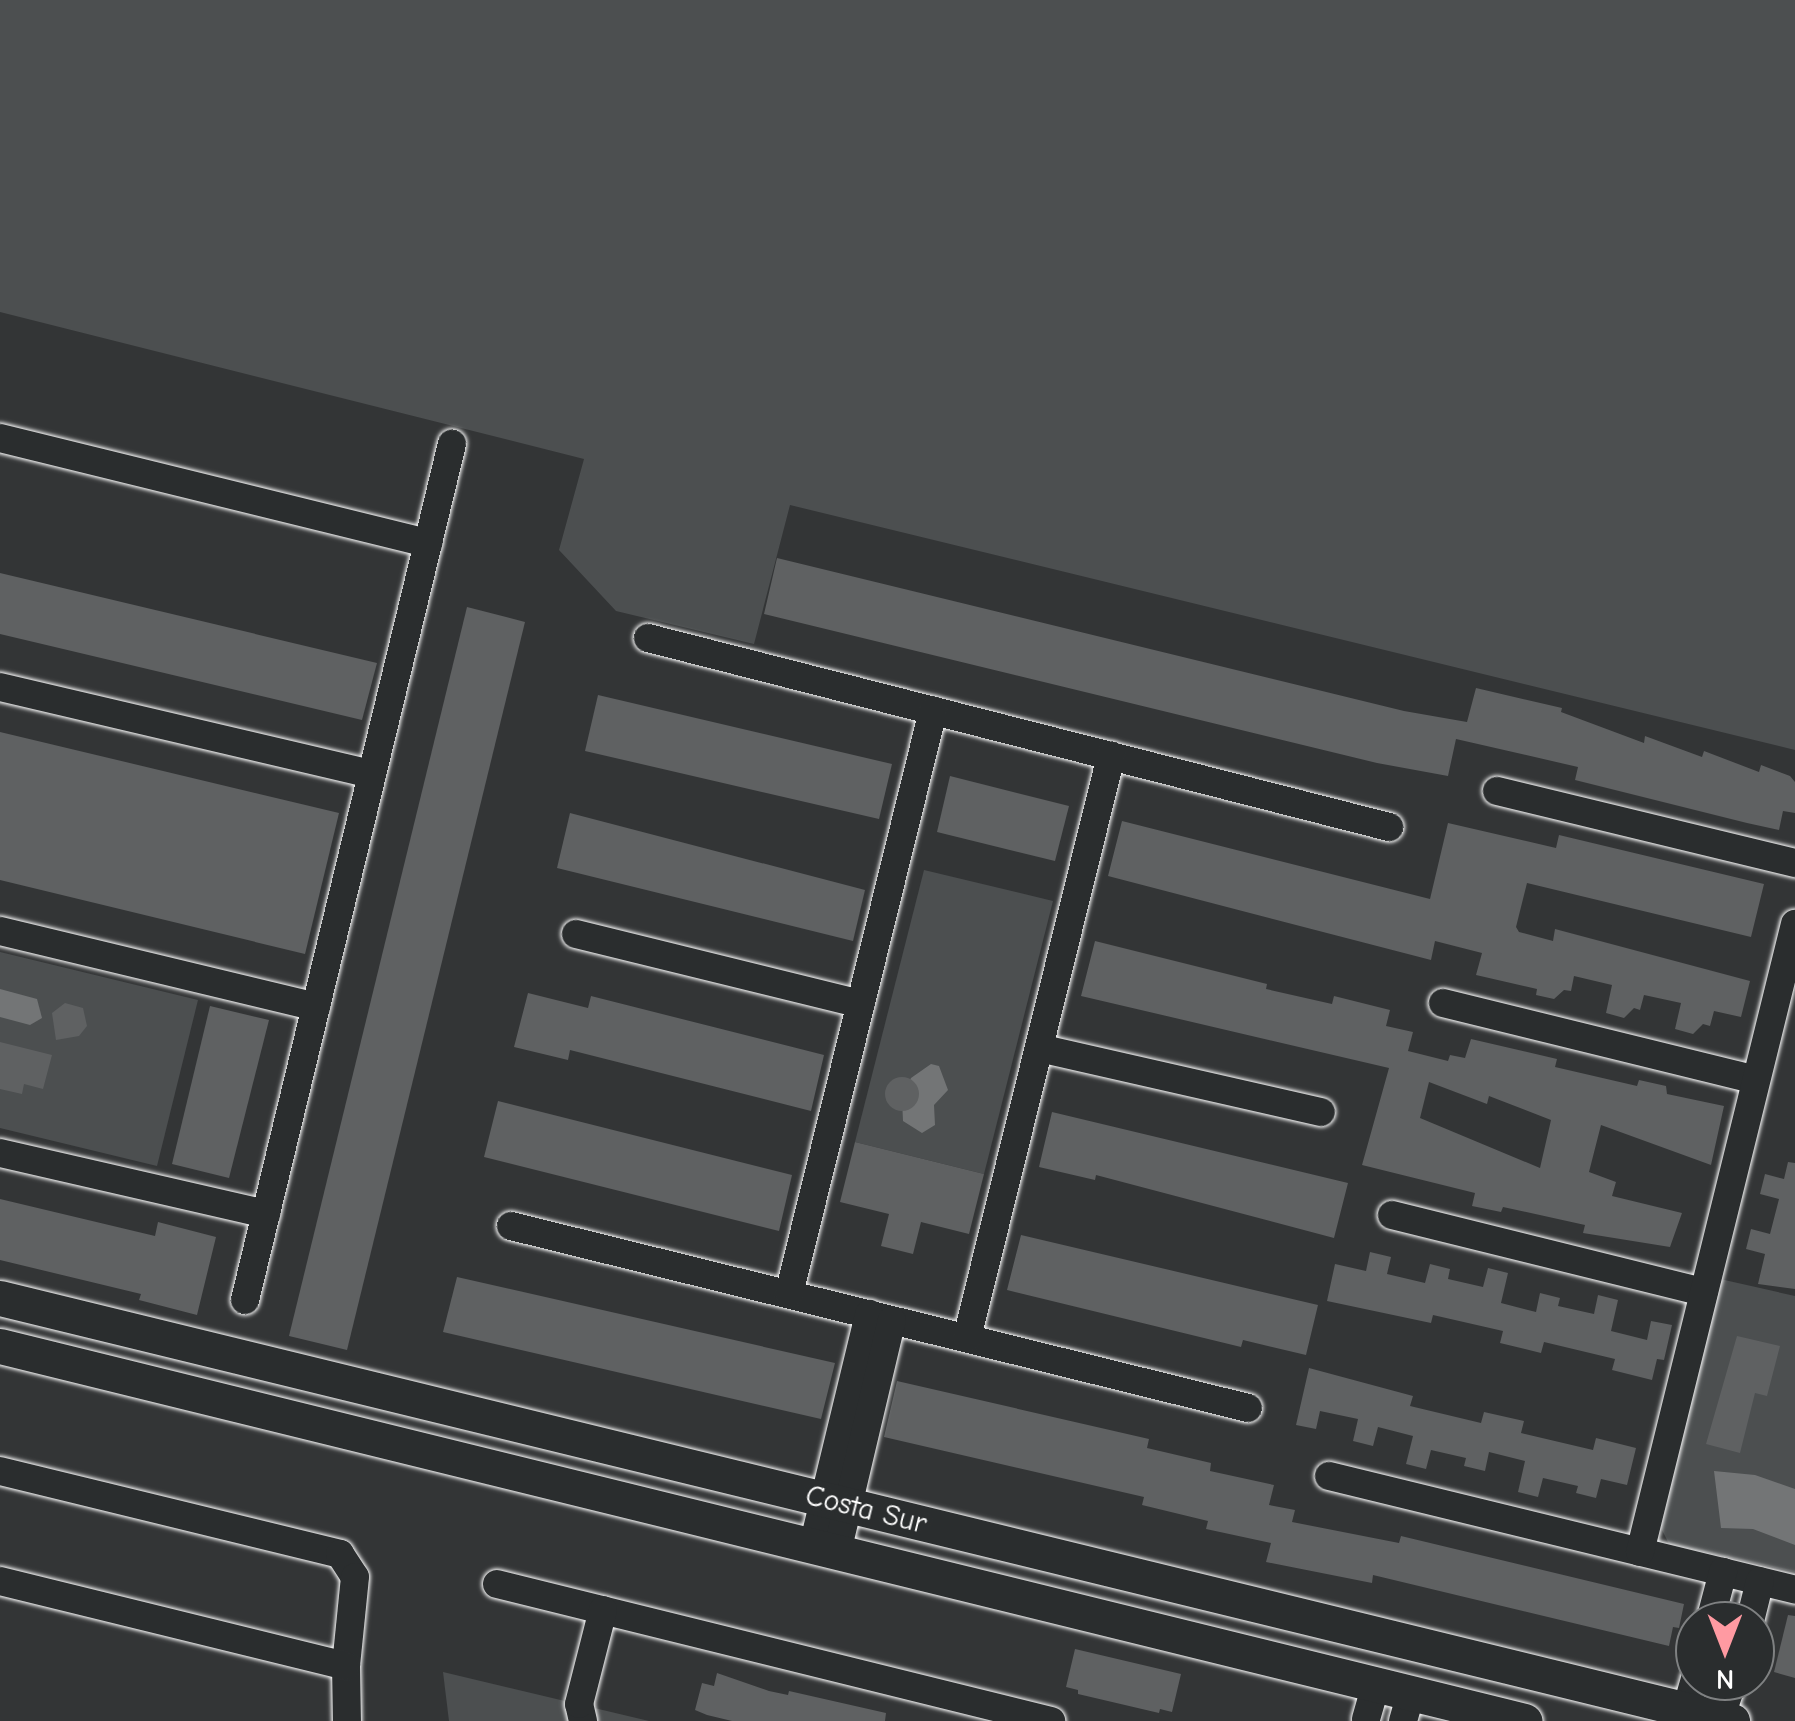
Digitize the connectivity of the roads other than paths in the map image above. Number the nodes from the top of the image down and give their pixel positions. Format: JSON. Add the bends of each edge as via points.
{"nodes":[{"id":1,"x":0,"y":438,"type":"edge"},
{"id":2,"x":452,"y":444,"type":"dead end"},
{"id":3,"x":428,"y":543,"type":"junction"},
{"id":4,"x":648,"y":638,"type":"dead end"},
{"id":5,"x":0,"y":686,"type":"edge"},
{"id":6,"x":933,"y":710,"type":"junction"},
{"id":7,"x":1111,"y":756,"type":"junction"},
{"id":8,"x":372,"y":774,"type":"junction"},
{"id":9,"x":1497,"y":791,"type":"dead end"},
{"id":10,"x":1388,"y":827,"type":"dead end"},
{"id":11,"x":1795,"y":863,"type":"edge"},
{"id":12,"x":1795,"y":924,"type":"edge"},
{"id":13,"x":0,"y":931,"type":"edge"},
{"id":14,"x":576,"y":934,"type":"dead end"},
{"id":15,"x":1443,"y":1003,"type":"dead end"},
{"id":16,"x":860,"y":1004,"type":"junction"},
{"id":17,"x":316,"y":1007,"type":"junction"},
{"id":18,"x":1039,"y":1048,"type":"junction"},
{"id":19,"x":1756,"y":1080,"type":"junction"},
{"id":20,"x":1321,"y":1112,"type":"dead end"},
{"id":21,"x":0,"y":1153,"type":"edge"},
{"id":22,"x":266,"y":1214,"type":"junction"},
{"id":23,"x":1392,"y":1215,"type":"dead end"},
{"id":24,"x":511,"y":1226,"type":"dead end"},
{"id":25,"x":1704,"y":1292,"type":"junction"},
{"id":26,"x":789,"y":1294,"type":"junction"},
{"id":27,"x":0,"y":1298,"type":"edge"},
{"id":28,"x":245,"y":1300,"type":"dead end"},
{"id":29,"x":881,"y":1317,"type":"junction"},
{"id":30,"x":967,"y":1338,"type":"junction"},
{"id":31,"x":0,"y":1346,"type":"edge"},
{"id":32,"x":1248,"y":1408,"type":"dead end"},
{"id":33,"x":0,"y":1471,"type":"edge"},
{"id":34,"x":1329,"y":1476,"type":"dead end"},
{"id":35,"x":836,"y":1502,"type":"junction"},
{"id":36,"x":825,"y":1549,"type":"junction"},
{"id":37,"x":1640,"y":1552,"type":"junction"},
{"id":38,"x":1722,"y":1572,"type":"junction"},
{"id":39,"x":0,"y":1581,"type":"edge"},
{"id":40,"x":1760,"y":1581,"type":"junction"},
{"id":41,"x":497,"y":1584,"type":"dead end"},
{"id":42,"x":1795,"y":1590,"type":"edge"},
{"id":43,"x":1715,"y":1601,"type":"edge"},
{"id":44,"x":1755,"y":1601,"type":"edge"},
{"id":45,"x":603,"y":1610,"type":"junction"},
{"id":46,"x":346,"y":1666,"type":"junction"},
{"id":47,"x":1376,"y":1684,"type":"junction"},
{"id":48,"x":1407,"y":1707,"type":"edge"},
{"id":49,"x":1706,"y":1712,"type":"edge"},
{"id":50,"x":1366,"y":1719,"type":"edge"},
{"id":51,"x":345,"y":1721,"type":"edge"},
{"id":52,"x":583,"y":1721,"type":"edge"},
{"id":53,"x":1051,"y":1721,"type":"edge"},
{"id":54,"x":1525,"y":1721,"type":"edge"}],
"edges":[{"from":1,"to":3,"type":"street"},
{"from":2,"to":3,"type":"street"},
{"from":3,"to":8,"type":"street"},
{"from":4,"to":6,"type":"street"},
{"from":5,"to":8,"type":"street"},
{"from":6,"to":7,"type":"street"},
{"from":6,"to":16,"type":"street"},
{"from":7,"to":10,"type":"street"},
{"from":7,"to":18,"type":"street"},
{"from":8,"to":17,"type":"street"},
{"from":9,"to":11,"type":"street"},
{"from":12,"to":19,"type":"street"},
{"from":13,"to":17,"type":"street"},
{"from":14,"to":16,"type":"street"},
{"from":15,"to":19,"type":"street"},
{"from":16,"to":26,"type":"street"},
{"from":17,"to":22,"type":"street"},
{"from":18,"to":20,"type":"street"},
{"from":18,"to":30,"type":"street"},
{"from":19,"to":25,"type":"street"},
{"from":21,"to":22,"type":"street"},
{"from":22,"to":28,"type":"street"},
{"from":23,"to":25,"type":"street"},
{"from":24,"to":26,"type":"street"},
{"from":25,"to":37,"type":"street"},
{"from":26,"to":29,"type":"street"},
{"from":27,"to":35,"type":"street","name":"Costa Sur"},
{"from":29,"to":30,"type":"street"},
{"from":29,"to":35,"type":"street"},
{"from":30,"to":32,"type":"street"},
{"from":31,"to":36,"type":"street","name":"Costa Sur"},
{"from":33,"to":46,"type":"street","via":[[340,1554],[354,1578]]},
{"from":34,"to":37,"type":"street"},
{"from":35,"to":36,"type":"street"},
{"from":35,"to":49,"type":"street","name":"Costa Sur"},
{"from":36,"to":47,"type":"street","name":"Costa Sur"},
{"from":37,"to":38,"type":"street"},
{"from":38,"to":40,"type":"street"},
{"from":38,"to":43,"type":"street"},
{"from":39,"to":46,"type":"street"},
{"from":40,"to":42,"type":"street"},
{"from":40,"to":44,"type":"street"},
{"from":41,"to":45,"type":"street"},
{"from":45,"to":52,"type":"street","via":[[579,1704]]},
{"from":45,"to":53,"type":"street"},
{"from":46,"to":51,"type":"street"},
{"from":47,"to":48,"type":"street","name":"Costa Sur"},
{"from":47,"to":50,"type":"street"},
{"from":48,"to":54,"type":"street","name":"Costa Sur"}]}
